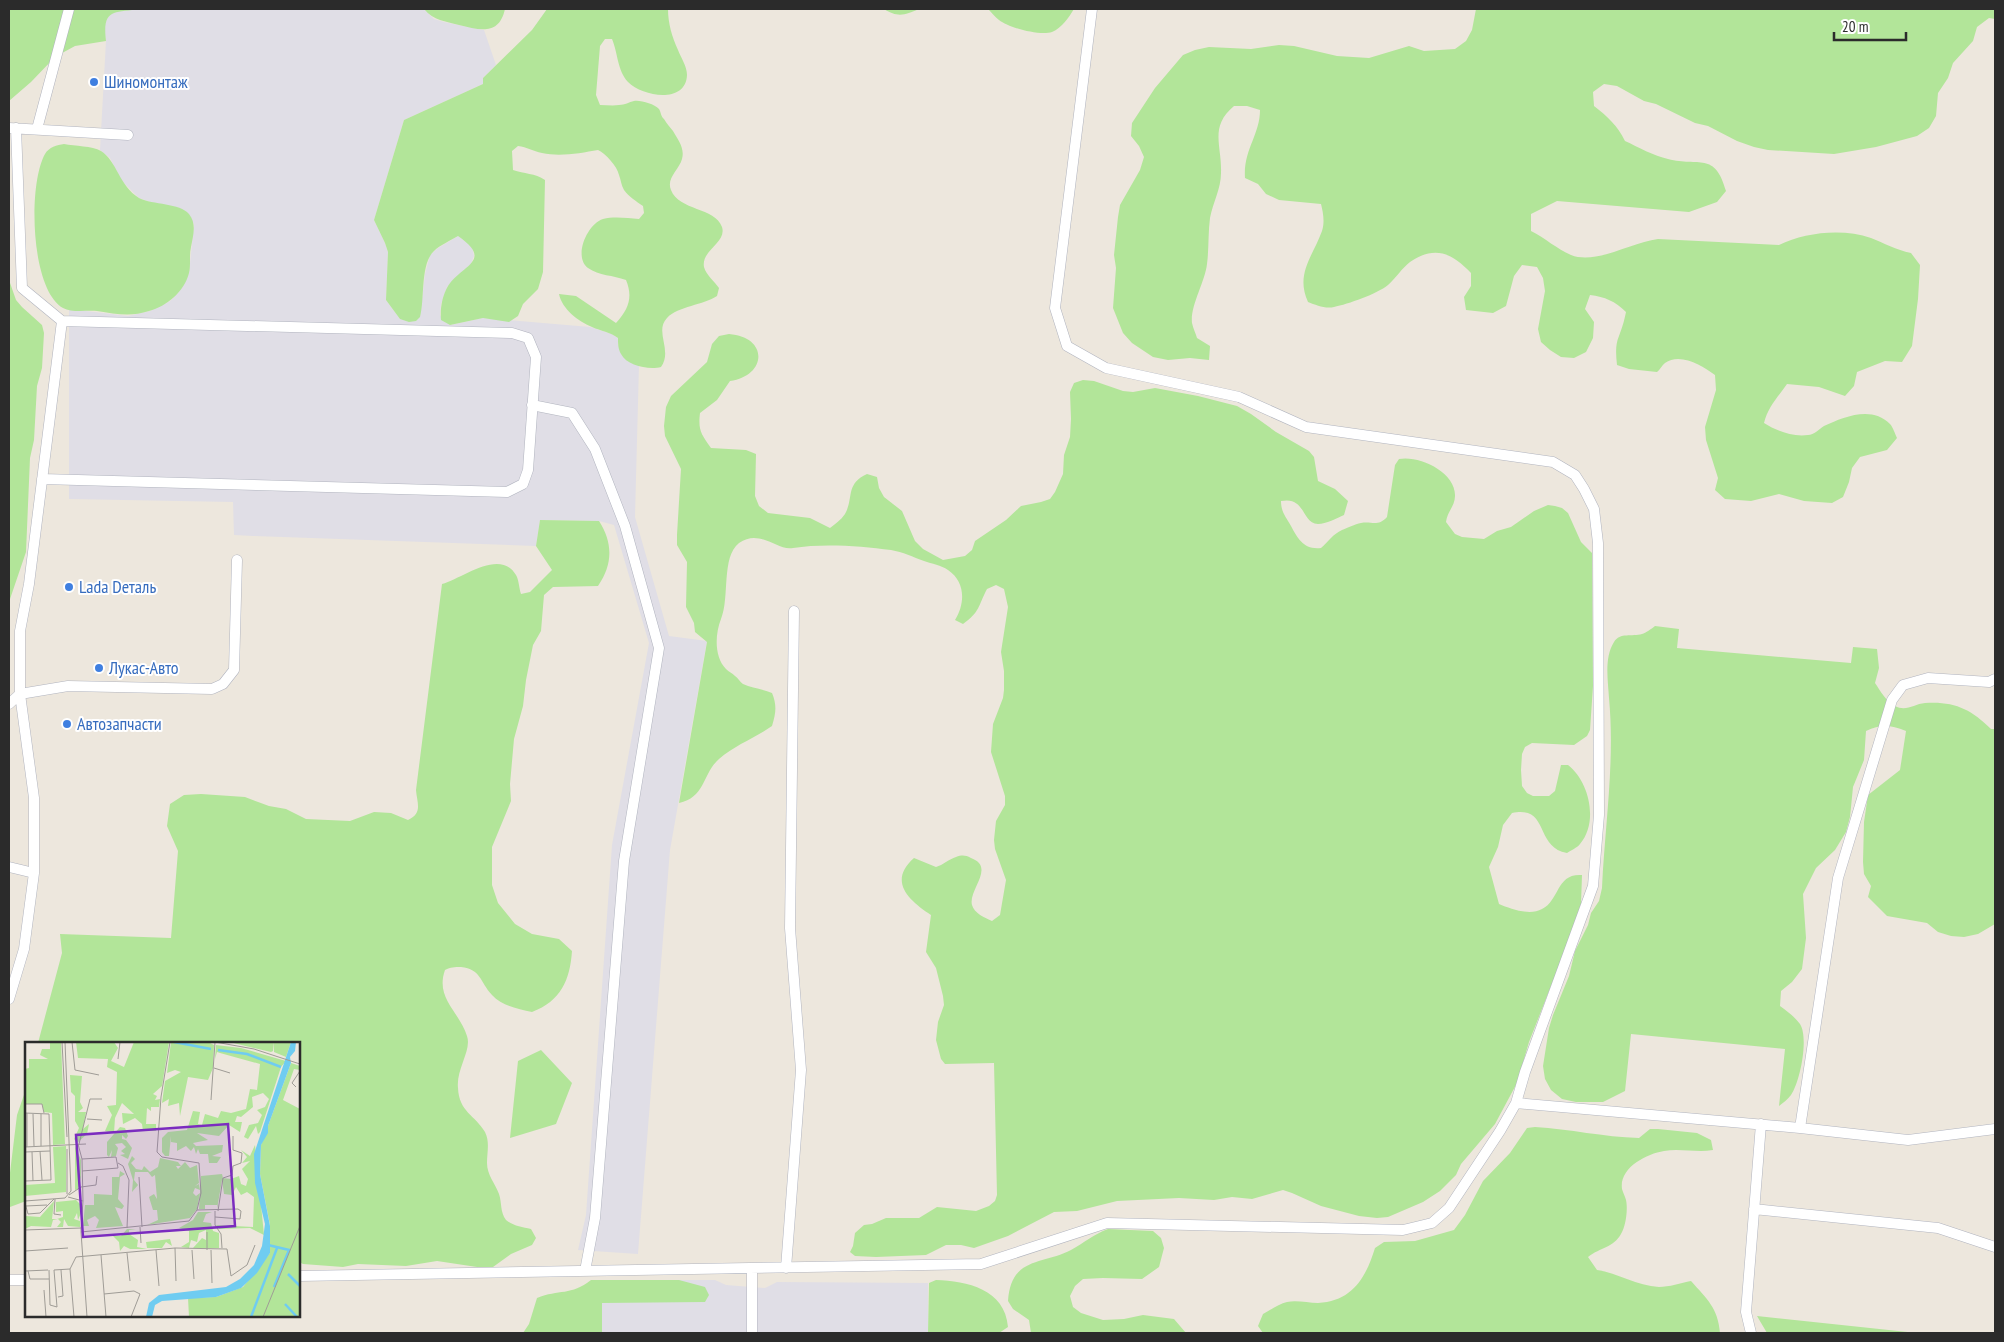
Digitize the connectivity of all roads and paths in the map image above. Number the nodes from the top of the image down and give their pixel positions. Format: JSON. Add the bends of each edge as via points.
{"nodes":[{"id":1,"x":69,"y":9,"type":"edge"},
{"id":2,"x":1092,"y":9,"type":"edge"},
{"id":3,"x":12,"y":128,"type":"edge"},
{"id":4,"x":37,"y":129,"type":"junction"},
{"id":5,"x":128,"y":135,"type":"dead end"},
{"id":6,"x":62,"y":322,"type":"junction"},
{"id":7,"x":532,"y":405,"type":"junction"},
{"id":8,"x":42,"y":479,"type":"junction"},
{"id":9,"x":237,"y":560,"type":"dead end"},
{"id":10,"x":794,"y":611,"type":"dead end"},
{"id":11,"x":1995,"y":679,"type":"edge"},
{"id":12,"x":20,"y":694,"type":"junction"},
{"id":13,"x":9,"y":704,"type":"edge"},
{"id":14,"x":9,"y":867,"type":"edge"},
{"id":15,"x":34,"y":873,"type":"junction"},
{"id":16,"x":9,"y":1000,"type":"edge"},
{"id":17,"x":1516,"y":1103,"type":"junction"},
{"id":18,"x":1761,"y":1124,"type":"junction"},
{"id":19,"x":1800,"y":1128,"type":"junction"},
{"id":20,"x":1995,"y":1129,"type":"edge"},
{"id":21,"x":1754,"y":1209,"type":"junction"},
{"id":22,"x":1995,"y":1247,"type":"edge"},
{"id":23,"x":752,"y":1268,"type":"junction"},
{"id":24,"x":786,"y":1268,"type":"junction"},
{"id":25,"x":585,"y":1271,"type":"junction"},
{"id":26,"x":300,"y":1276,"type":"edge"},
{"id":27,"x":9,"y":1280,"type":"edge"},
{"id":28,"x":25,"y":1280,"type":"edge"},
{"id":29,"x":752,"y":1333,"type":"edge"},
{"id":30,"x":1751,"y":1333,"type":"edge"}],
"edges":[{"from":1,"to":4,"type":"lane"},
{"from":2,"to":17,"type":"lane","via":[[1055,308],[1067,346],[1106,368],[1239,397],[1306,428],[1553,462],[1575,475],[1594,509],[1598,543],[1599,815],[1593,886]]},
{"from":3,"to":4,"type":"lane"},
{"from":3,"to":6,"type":"lane","via":[[22,288]]},
{"from":4,"to":5,"type":"lane"},
{"from":6,"to":7,"type":"lane","via":[[512,333],[528,338],[536,357]]},
{"from":6,"to":8,"type":"lane"},
{"from":7,"to":8,"type":"lane","via":[[528,470],[523,484],[507,492]]},
{"from":7,"to":25,"type":"lane","via":[[572,413],[595,449],[625,526],[659,648],[624,861],[595,1218]]},
{"from":8,"to":12,"type":"lane","via":[[20,631]]},
{"from":9,"to":12,"type":"lane","via":[[234,670],[223,684],[212,689],[68,686]]},
{"from":10,"to":24,"type":"lane","via":[[790,928],[801,1070]]},
{"from":11,"to":19,"type":"lane","via":[[1989,682],[1928,678],[1903,685],[1892,700],[1838,878]]},
{"from":12,"to":13,"type":"lane"},
{"from":12,"to":15,"type":"lane","via":[[34,798]]},
{"from":14,"to":15,"type":"lane"},
{"from":15,"to":16,"type":"lane","via":[[24,949]]},
{"from":17,"to":18,"type":"lane"},
{"from":17,"to":24,"type":"lane","via":[[1448,1208],[1432,1223],[1403,1230],[1107,1223],[981,1264]]},
{"from":18,"to":19,"type":"lane"},
{"from":18,"to":21,"type":"lane"},
{"from":19,"to":20,"type":"lane","via":[[1908,1140]]},
{"from":21,"to":22,"type":"lane","via":[[1938,1228]]},
{"from":21,"to":30,"type":"lane","via":[[1746,1312]]},
{"from":23,"to":24,"type":"lane"},
{"from":23,"to":25,"type":"lane"},
{"from":23,"to":29,"type":"lane"},
{"from":25,"to":26,"type":"lane"},
{"from":27,"to":28,"type":"lane"}]}
